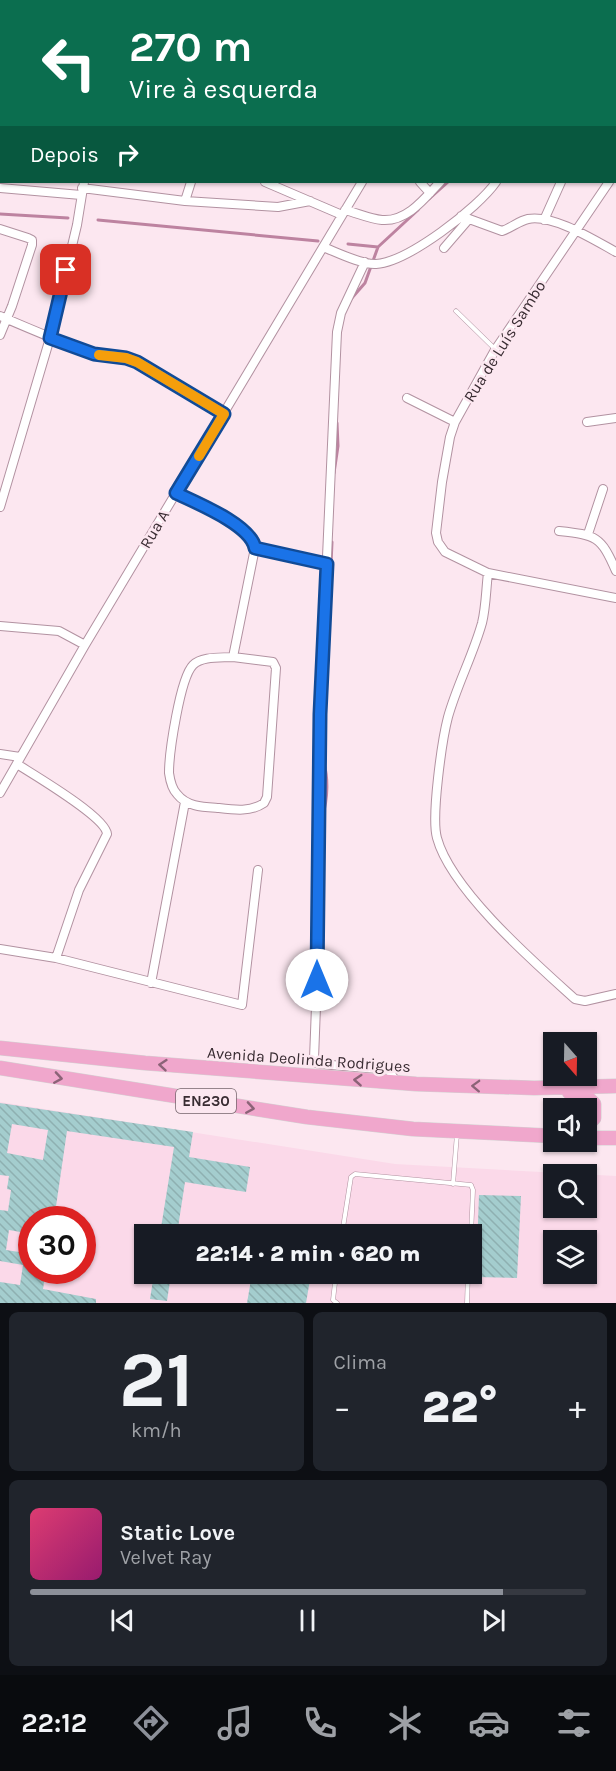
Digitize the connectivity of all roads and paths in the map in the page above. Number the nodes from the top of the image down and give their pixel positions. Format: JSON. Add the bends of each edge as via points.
{"nodes":[{"id":1,"x":191,"y":183,"type":"edge"},
{"id":2,"x":267,"y":183,"type":"edge"},
{"id":3,"x":361,"y":183,"type":"edge"},
{"id":4,"x":421,"y":183,"type":"edge"},
{"id":5,"x":439,"y":183,"type":"edge"},
{"id":6,"x":495,"y":183,"type":"edge"},
{"id":7,"x":561,"y":183,"type":"edge"},
{"id":8,"x":608,"y":183,"type":"edge"},
{"id":9,"x":101,"y":186,"type":"edge"},
{"id":10,"x":0,"y":188,"type":"edge"},
{"id":11,"x":83,"y":188,"type":"edge"},
{"id":12,"x":430,"y":193,"type":"junction"},
{"id":13,"x":185,"y":201,"type":"junction"},
{"id":14,"x":310,"y":201,"type":"junction"},
{"id":15,"x":342,"y":216,"type":"junction"},
{"id":16,"x":465,"y":218,"type":"junction"},
{"id":17,"x":544,"y":220,"type":"junction"},
{"id":18,"x":0,"y":229,"type":"edge"},
{"id":19,"x":576,"y":231,"type":"junction"},
{"id":20,"x":323,"y":247,"type":"junction"},
{"id":21,"x":444,"y":248,"type":"dead end"},
{"id":22,"x":616,"y":252,"type":"edge"},
{"id":23,"x":365,"y":262,"type":"junction"},
{"id":24,"x":456,"y":311,"type":"dead end"},
{"id":25,"x":4,"y":317,"type":"edge"},
{"id":26,"x":0,"y":335,"type":"edge"},
{"id":27,"x":50,"y":338,"type":"junction"},
{"id":28,"x":495,"y":350,"type":"junction"},
{"id":29,"x":407,"y":398,"type":"dead end"},
{"id":30,"x":224,"y":414,"type":"junction"},
{"id":31,"x":616,"y":418,"type":"edge"},
{"id":32,"x":455,"y":422,"type":"junction"},
{"id":33,"x":587,"y":422,"type":"dead end"},
{"id":34,"x":603,"y":489,"type":"dead end"},
{"id":35,"x":176,"y":493,"type":"junction"},
{"id":36,"x":0,"y":507,"type":"edge"},
{"id":37,"x":559,"y":531,"type":"dead end"},
{"id":38,"x":588,"y":534,"type":"junction"},
{"id":39,"x":255,"y":548,"type":"junction"},
{"id":40,"x":327,"y":564,"type":"junction"},
{"id":41,"x":616,"y":571,"type":"edge"},
{"id":42,"x":488,"y":573,"type":"junction"},
{"id":43,"x":616,"y":598,"type":"edge"},
{"id":44,"x":0,"y":626,"type":"edge"},
{"id":45,"x":85,"y":645,"type":"junction"},
{"id":46,"x":233,"y":657,"type":"junction"},
{"id":47,"x":0,"y":754,"type":"edge"},
{"id":48,"x":18,"y":760,"type":"junction"},
{"id":49,"x":0,"y":793,"type":"edge"},
{"id":50,"x":185,"y":802,"type":"junction"},
{"id":51,"x":258,"y":870,"type":"dead end"},
{"id":52,"x":0,"y":949,"type":"edge"},
{"id":53,"x":56,"y":958,"type":"junction"},
{"id":54,"x":151,"y":983,"type":"junction"},
{"id":55,"x":616,"y":994,"type":"edge"},
{"id":56,"x":0,"y":1048,"type":"edge"},
{"id":57,"x":0,"y":1068,"type":"edge"},
{"id":58,"x":396,"y":1082,"type":"junction"},
{"id":59,"x":616,"y":1086,"type":"edge"},
{"id":60,"x":534,"y":1088,"type":"junction"},
{"id":61,"x":589,"y":1098,"type":"edge"},
{"id":62,"x":457,"y":1133,"type":"junction"},
{"id":63,"x":543,"y":1134,"type":"edge"},
{"id":64,"x":597,"y":1138,"type":"edge"},
{"id":65,"x":616,"y":1138,"type":"edge"},
{"id":66,"x":453,"y":1184,"type":"junction"},
{"id":67,"x":344,"y":1224,"type":"edge"},
{"id":68,"x":471,"y":1224,"type":"edge"},
{"id":69,"x":334,"y":1284,"type":"edge"},
{"id":70,"x":468,"y":1284,"type":"edge"},
{"id":71,"x":337,"y":1303,"type":"edge"},
{"id":72,"x":467,"y":1303,"type":"edge"}],
"edges":[{"from":1,"to":13,"type":"street"},
{"from":2,"to":14,"type":"street"},
{"from":3,"to":15,"type":"street"},
{"from":4,"to":12,"type":"street"},
{"from":5,"to":12,"type":"street"},
{"from":6,"to":16,"type":"street"},
{"from":7,"to":17,"type":"street"},
{"from":8,"to":19,"type":"street","name":"Rua de Luís Sambo"},
{"from":9,"to":11,"type":"street"},
{"from":9,"to":13,"type":"street"},
{"from":10,"to":11,"type":"street"},
{"from":11,"to":27,"type":"street"},
{"from":12,"to":15,"type":"street","via":[[410,212],[392,220]]},
{"from":13,"to":14,"type":"street","via":[[278,207]]},
{"from":14,"to":15,"type":"street"},
{"from":15,"to":20,"type":"street","name":"Rua A"},
{"from":16,"to":17,"type":"street","via":[[502,231],[526,219]]},
{"from":16,"to":21,"type":"street"},
{"from":16,"to":23,"type":"street","via":[[408,253],[376,264]]},
{"from":17,"to":19,"type":"street"},
{"from":18,"to":25,"type":"street","via":[[32,240]]},
{"from":19,"to":22,"type":"street"},
{"from":19,"to":28,"type":"street","name":"Rua de Luís Sambo"},
{"from":20,"to":23,"type":"street"},
{"from":20,"to":30,"type":"street","name":"Rua A"},
{"from":23,"to":40,"type":"street","via":[[341,313],[337,332]]},
{"from":24,"to":28,"type":"lane"},
{"from":25,"to":26,"type":"street"},
{"from":25,"to":27,"type":"street"},
{"from":27,"to":30,"type":"street","via":[[94,354],[137,362]]},
{"from":27,"to":36,"type":"street"},
{"from":28,"to":32,"type":"street","name":"Rua de Luís Sambo"},
{"from":29,"to":32,"type":"street"},
{"from":30,"to":35,"type":"street","name":"Rua A"},
{"from":31,"to":33,"type":"street"},
{"from":32,"to":42,"type":"street","name":"Rua de Luís Sambo","via":[[436,533],[445,552]]},
{"from":34,"to":38,"type":"street"},
{"from":35,"to":39,"type":"street","via":[[231,521],[249,536]]},
{"from":35,"to":45,"type":"street","name":"Rua A"},
{"from":37,"to":38,"type":"street"},
{"from":38,"to":41,"type":"street","via":[[601,542]]},
{"from":39,"to":40,"type":"street"},
{"from":39,"to":46,"type":"street"},
{"from":40,"to":58,"type":"street","via":[[320,714],[314,1059],[320,1064],[389,1070]]},
{"from":42,"to":43,"type":"street","name":"Rua de Luís Sambo"},
{"from":42,"to":55,"type":"street","via":[[482,623],[448,719],[440,768],[436,837],[459,881],[507,935],[575,999]]},
{"from":44,"to":45,"type":"street","via":[[59,631]]},
{"from":45,"to":48,"type":"street","name":"Rua A"},
{"from":46,"to":50,"type":"street","via":[[207,659],[191,666],[174,720],[169,772],[176,793]]},
{"from":46,"to":50,"type":"street","via":[[273,662],[276,668],[267,797],[264,803],[250,809],[203,807]]},
{"from":47,"to":48,"type":"street"},
{"from":48,"to":49,"type":"street","name":"Rua A"},
{"from":48,"to":53,"type":"street","via":[[107,830],[79,890]]},
{"from":50,"to":54,"type":"street"},
{"from":51,"to":54,"type":"street","via":[[242,1005]]},
{"from":52,"to":53,"type":"street"},
{"from":53,"to":54,"type":"street"},
{"from":58,"to":56,"type":"highway","name":"Avenida Deolinda Rodrigues","number":"EN230","one_way":true},
{"from":57,"to":62,"type":"highway","number":"EN230","one_way":true,"via":[[296,1115]]},
{"from":60,"to":58,"type":"highway","name":"Avenida Deolinda Rodrigues","number":"EN230","one_way":true},
{"from":59,"to":60,"type":"highway","name":"Avenida Deolinda Rodrigues"},
{"from":60,"to":61,"type":"highway"},
{"from":62,"to":63,"type":"highway"},
{"from":62,"to":66,"type":"lane"},
{"from":64,"to":65,"type":"highway"},
{"from":66,"to":67,"type":"lane","via":[[352,1174]]},
{"from":66,"to":68,"type":"lane","via":[[473,1188]]},
{"from":69,"to":71,"type":"lane","via":[[332,1294]]},
{"from":70,"to":72,"type":"lane"}]}
